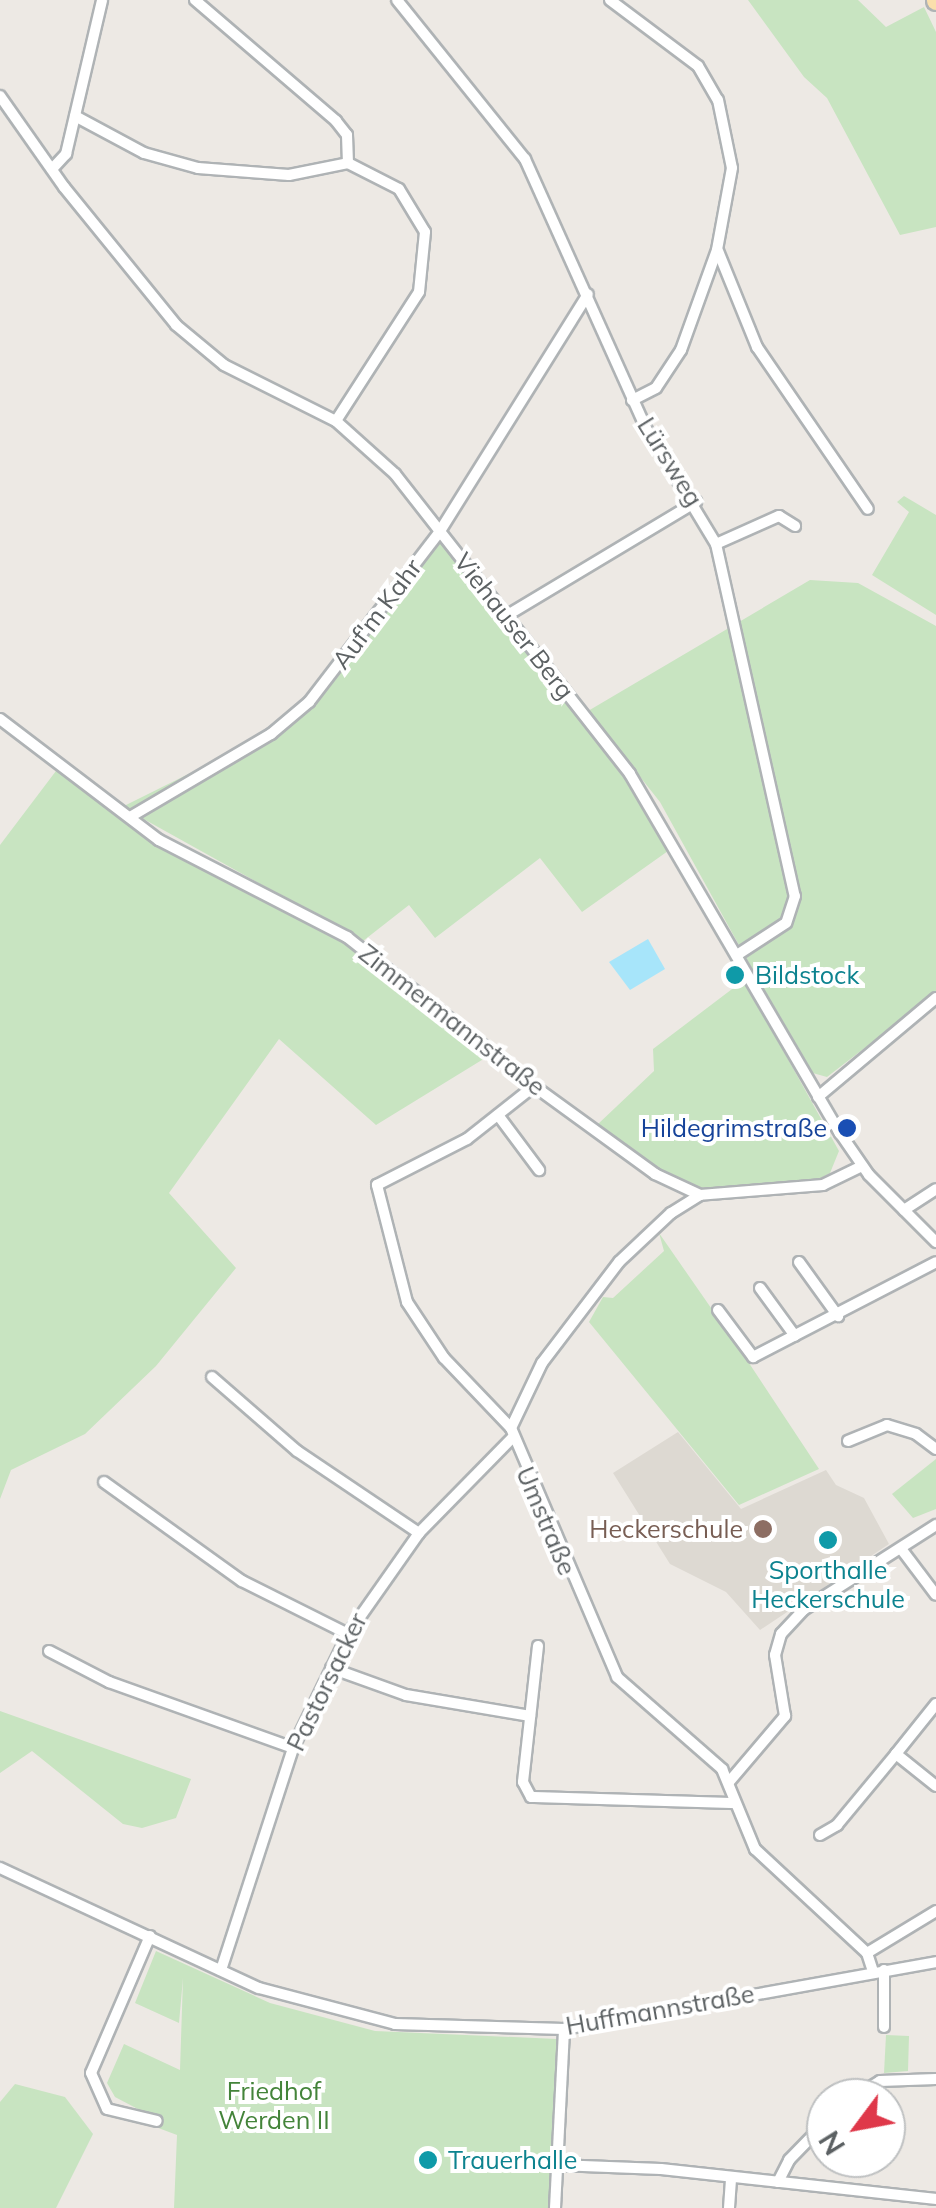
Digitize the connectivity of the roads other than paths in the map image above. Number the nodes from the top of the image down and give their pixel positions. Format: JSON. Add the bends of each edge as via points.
{"nodes":[{"id":1,"x":102,"y":0,"type":"edge"},
{"id":2,"x":195,"y":0,"type":"edge"},
{"id":3,"x":396,"y":0,"type":"edge"},
{"id":4,"x":610,"y":0,"type":"edge"},
{"id":5,"x":0,"y":96,"type":"edge"},
{"id":6,"x":74,"y":116,"type":"junction"},
{"id":7,"x":348,"y":162,"type":"junction"},
{"id":8,"x":52,"y":169,"type":"junction"},
{"id":9,"x":717,"y":250,"type":"junction"},
{"id":10,"x":588,"y":294,"type":"junction"},
{"id":11,"x":632,"y":400,"type":"junction"},
{"id":12,"x":336,"y":421,"type":"junction"},
{"id":13,"x":696,"y":502,"type":"junction"},
{"id":14,"x":868,"y":509,"type":"dead end"},
{"id":15,"x":795,"y":526,"type":"dead end"},
{"id":16,"x":440,"y":531,"type":"junction"},
{"id":17,"x":716,"y":544,"type":"junction"},
{"id":18,"x":506,"y":616,"type":"junction"},
{"id":19,"x":0,"y":719,"type":"edge"},
{"id":20,"x":130,"y":817,"type":"junction"},
{"id":21,"x":738,"y":954,"type":"junction"},
{"id":22,"x":936,"y":998,"type":"edge"},
{"id":23,"x":534,"y":1086,"type":"junction"},
{"id":24,"x":818,"y":1097,"type":"junction"},
{"id":25,"x":498,"y":1115,"type":"junction"},
{"id":26,"x":862,"y":1166,"type":"junction"},
{"id":27,"x":539,"y":1170,"type":"dead end"},
{"id":28,"x":936,"y":1189,"type":"edge"},
{"id":29,"x":700,"y":1195,"type":"junction"},
{"id":30,"x":904,"y":1210,"type":"junction"},
{"id":31,"x":936,"y":1242,"type":"edge"},
{"id":32,"x":799,"y":1262,"type":"dead end"},
{"id":33,"x":936,"y":1262,"type":"edge"},
{"id":34,"x":760,"y":1288,"type":"dead end"},
{"id":35,"x":718,"y":1310,"type":"dead end"},
{"id":36,"x":838,"y":1316,"type":"junction"},
{"id":37,"x":794,"y":1336,"type":"junction"},
{"id":38,"x":212,"y":1378,"type":"dead end"},
{"id":39,"x":511,"y":1433,"type":"junction"},
{"id":40,"x":848,"y":1441,"type":"dead end"},
{"id":41,"x":936,"y":1449,"type":"edge"},
{"id":42,"x":104,"y":1482,"type":"dead end"},
{"id":43,"x":936,"y":1525,"type":"edge"},
{"id":44,"x":419,"y":1533,"type":"junction"},
{"id":45,"x":902,"y":1550,"type":"junction"},
{"id":46,"x":936,"y":1595,"type":"edge"},
{"id":47,"x":348,"y":1634,"type":"junction"},
{"id":48,"x":538,"y":1646,"type":"dead end"},
{"id":49,"x":49,"y":1651,"type":"dead end"},
{"id":50,"x":331,"y":1668,"type":"junction"},
{"id":51,"x":936,"y":1704,"type":"edge"},
{"id":52,"x":530,"y":1716,"type":"junction"},
{"id":53,"x":293,"y":1748,"type":"junction"},
{"id":54,"x":896,"y":1754,"type":"junction"},
{"id":55,"x":730,"y":1782,"type":"junction"},
{"id":56,"x":936,"y":1786,"type":"edge"},
{"id":57,"x":734,"y":1803,"type":"junction"},
{"id":58,"x":820,"y":1834,"type":"dead end"},
{"id":59,"x":0,"y":1868,"type":"edge"},
{"id":60,"x":936,"y":1911,"type":"edge"},
{"id":61,"x":150,"y":1936,"type":"junction"},
{"id":62,"x":867,"y":1953,"type":"junction"},
{"id":63,"x":936,"y":1962,"type":"edge"},
{"id":64,"x":222,"y":1970,"type":"junction"},
{"id":65,"x":879,"y":1971,"type":"junction"},
{"id":66,"x":884,"y":2028,"type":"dead end"},
{"id":67,"x":564,"y":2029,"type":"junction"},
{"id":68,"x":936,"y":2079,"type":"edge"},
{"id":69,"x":906,"y":2080,"type":"edge"},
{"id":70,"x":157,"y":2121,"type":"dead end"},
{"id":71,"x":806,"y":2143,"type":"edge"},
{"id":72,"x":558,"y":2165,"type":"junction"},
{"id":73,"x":731,"y":2177,"type":"junction"},
{"id":74,"x":778,"y":2182,"type":"junction"},
{"id":75,"x":936,"y":2199,"type":"edge"},
{"id":76,"x":555,"y":2208,"type":"edge"},
{"id":77,"x":729,"y":2208,"type":"edge"}],
"edges":[{"from":1,"to":6,"type":"street"},
{"from":2,"to":7,"type":"street","via":[[336,121],[347,135]]},
{"from":3,"to":10,"type":"street","name":"Lürsweg","via":[[525,159]]},
{"from":4,"to":9,"type":"street","via":[[686,55],[718,100],[732,168]]},
{"from":5,"to":8,"type":"street","name":"Viehauser Berg"},
{"from":6,"to":7,"type":"street","via":[[144,153],[198,168],[289,175]]},
{"from":6,"to":8,"type":"street","via":[[66,154]]},
{"from":7,"to":12,"type":"street","via":[[380,174],[414,209],[425,232],[426,267],[406,315]]},
{"from":8,"to":12,"type":"street","name":"Viehauser Berg","via":[[176,325],[224,364]]},
{"from":9,"to":11,"type":"street","via":[[668,374]]},
{"from":9,"to":14,"type":"street","via":[[757,348]]},
{"from":10,"to":11,"type":"street","name":"Lürsweg"},
{"from":10,"to":16,"type":"street","name":"Auf'm Kahr"},
{"from":11,"to":13,"type":"street","name":"Lürsweg"},
{"from":12,"to":16,"type":"street","name":"Viehauser Berg","via":[[384,461]]},
{"from":13,"to":17,"type":"street","name":"Lürsweg"},
{"from":13,"to":18,"type":"street"},
{"from":15,"to":17,"type":"street","via":[[780,516]]},
{"from":16,"to":18,"type":"street","name":"Viehauser Berg"},
{"from":16,"to":20,"type":"street","name":"Auf'm Kahr","via":[[293,718]]},
{"from":17,"to":21,"type":"street","name":"Lürsweg","via":[[795,896],[786,923]]},
{"from":18,"to":21,"type":"street","name":"Viehauser Berg","via":[[651,804]]},
{"from":19,"to":20,"type":"street","name":"Zimmermannstraße"},
{"from":20,"to":23,"type":"street","name":"Zimmermannstraße","via":[[159,840],[346,938]]},
{"from":21,"to":24,"type":"street","name":"Viehauser Berg"},
{"from":22,"to":24,"type":"street"},
{"from":23,"to":25,"type":"street"},
{"from":23,"to":29,"type":"street","name":"Zimmermannstraße","via":[[656,1174]]},
{"from":24,"to":26,"type":"street","name":"Viehauser Berg"},
{"from":25,"to":27,"type":"street"},
{"from":25,"to":39,"type":"street","name":"Umstraße","via":[[378,1184],[407,1302],[444,1358]]},
{"from":26,"to":29,"type":"street","via":[[823,1184]]},
{"from":26,"to":30,"type":"street","name":"Viehauser Berg"},
{"from":28,"to":30,"type":"street"},
{"from":29,"to":39,"type":"street","via":[[619,1262],[528,1386]]},
{"from":30,"to":31,"type":"street","name":"Viehauser Berg"},
{"from":32,"to":36,"type":"street"},
{"from":33,"to":36,"type":"street"},
{"from":34,"to":37,"type":"street"},
{"from":35,"to":37,"type":"street","via":[[752,1357]]},
{"from":36,"to":37,"type":"street"},
{"from":38,"to":44,"type":"street","via":[[296,1451]]},
{"from":39,"to":44,"type":"street","name":"Pastorsacker"},
{"from":39,"to":55,"type":"street","name":"Umstraße","via":[[618,1677]]},
{"from":40,"to":41,"type":"street","via":[[900,1426]]},
{"from":42,"to":47,"type":"street","via":[[242,1581]]},
{"from":43,"to":45,"type":"street"},
{"from":44,"to":47,"type":"street","name":"Pastorsacker"},
{"from":45,"to":46,"type":"street"},
{"from":45,"to":55,"type":"street","via":[[803,1610],[781,1634],[775,1654],[785,1716]]},
{"from":47,"to":50,"type":"street","name":"Pastorsacker"},
{"from":48,"to":52,"type":"street"},
{"from":49,"to":53,"type":"street","via":[[109,1682]]},
{"from":50,"to":52,"type":"street","via":[[406,1695]]},
{"from":50,"to":53,"type":"street","name":"Pastorsacker"},
{"from":51,"to":54,"type":"street"},
{"from":52,"to":57,"type":"street","via":[[523,1782],[528,1794],[544,1802]]},
{"from":53,"to":64,"type":"street","name":"Pastorsacker"},
{"from":54,"to":56,"type":"street"},
{"from":54,"to":58,"type":"street","via":[[837,1825]]},
{"from":55,"to":57,"type":"street"},
{"from":57,"to":62,"type":"street","via":[[755,1849]]},
{"from":59,"to":61,"type":"street","name":"Huffmannstraße"},
{"from":60,"to":62,"type":"street"},
{"from":61,"to":64,"type":"street","name":"Huffmannstraße"},
{"from":61,"to":70,"type":"street","via":[[91,2073],[106,2109]]},
{"from":62,"to":65,"type":"street"},
{"from":63,"to":65,"type":"street","name":"Huffmannstraße"},
{"from":64,"to":67,"type":"street","name":"Huffmannstraße","via":[[379,2022]]},
{"from":65,"to":66,"type":"street"},
{"from":65,"to":67,"type":"street","name":"Huffmannstraße"},
{"from":67,"to":72,"type":"street"},
{"from":68,"to":69,"type":"street"},
{"from":71,"to":74,"type":"street"},
{"from":72,"to":73,"type":"street"},
{"from":72,"to":76,"type":"street"},
{"from":73,"to":74,"type":"street"},
{"from":73,"to":77,"type":"street"},
{"from":74,"to":75,"type":"street"}]}
